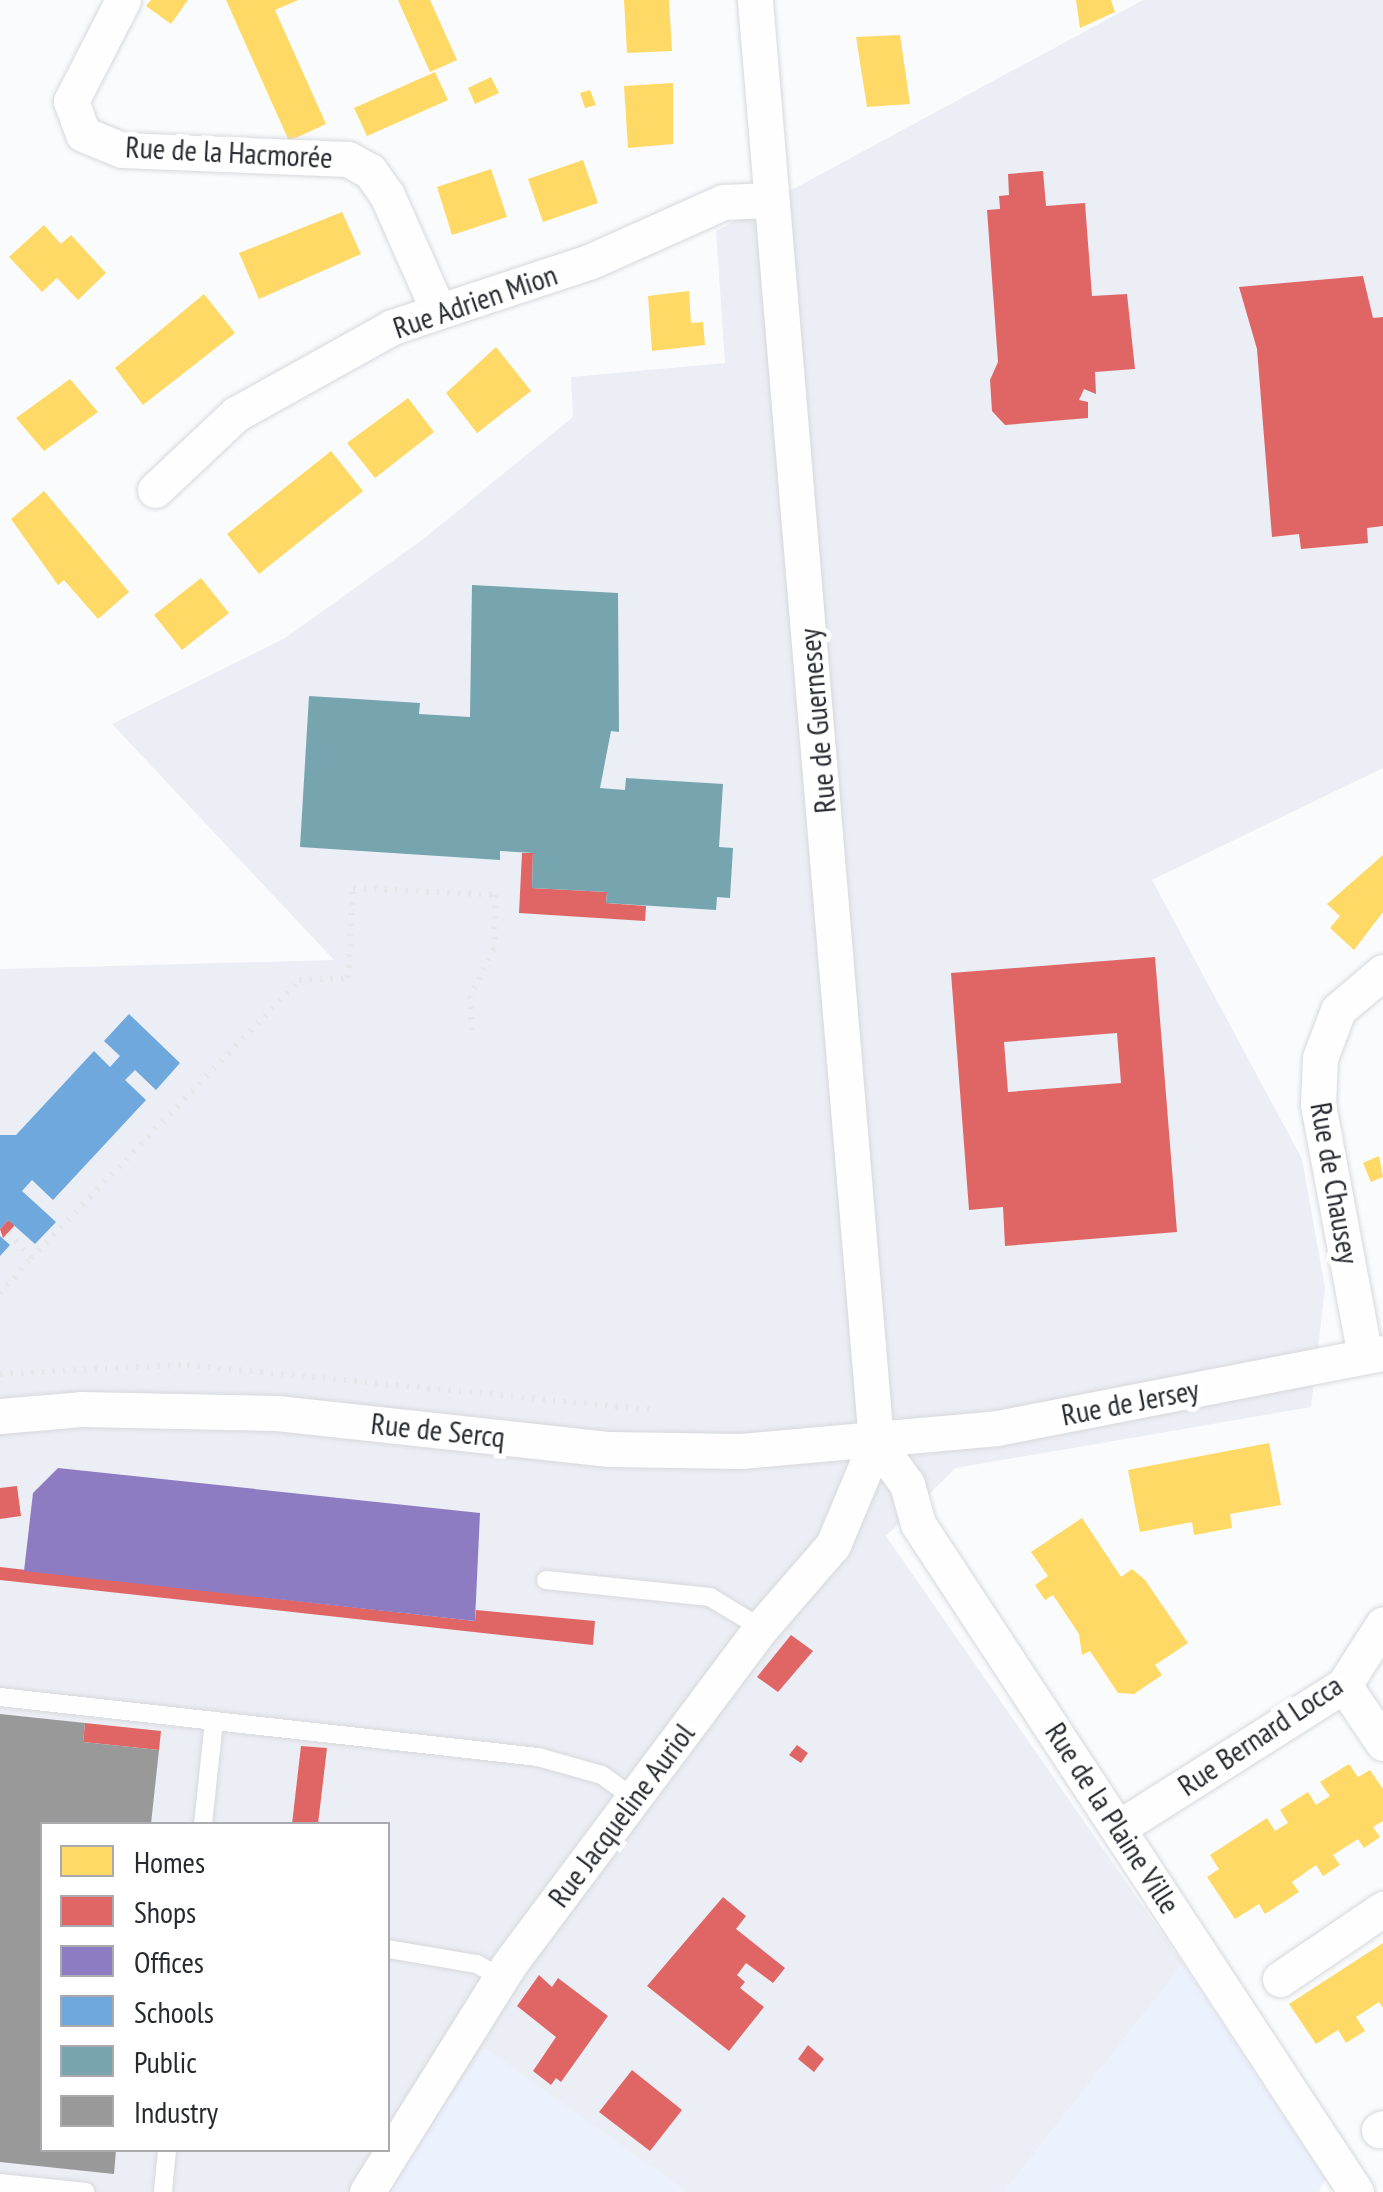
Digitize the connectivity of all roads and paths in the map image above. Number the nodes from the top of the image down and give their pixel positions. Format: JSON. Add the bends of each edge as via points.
{"nodes":[{"id":1,"x":123,"y":0,"type":"edge"},
{"id":2,"x":755,"y":0,"type":"edge"},
{"id":3,"x":772,"y":200,"type":"junction"},
{"id":4,"x":436,"y":308,"type":"junction"},
{"id":5,"x":155,"y":490,"type":"dead end"},
{"id":6,"x":1383,"y":972,"type":"edge"},
{"id":7,"x":472,"y":1037,"type":"dead end"},
{"id":8,"x":8,"y":1232,"type":"dead end"},
{"id":9,"x":31,"y":1258,"type":"junction"},
{"id":10,"x":0,"y":1294,"type":"edge"},
{"id":11,"x":1374,"y":1355,"type":"edge"},
{"id":12,"x":0,"y":1416,"type":"edge"},
{"id":13,"x":876,"y":1442,"type":"junction"},
{"id":14,"x":546,"y":1580,"type":"dead end"},
{"id":15,"x":1383,"y":1624,"type":"edge"},
{"id":16,"x":761,"y":1628,"type":"junction"},
{"id":17,"x":1344,"y":1685,"type":"junction"},
{"id":18,"x":0,"y":1696,"type":"edge"},
{"id":19,"x":214,"y":1721,"type":"junction"},
{"id":20,"x":1383,"y":1743,"type":"edge"},
{"id":21,"x":634,"y":1798,"type":"junction"},
{"id":22,"x":203,"y":1822,"type":"edge"},
{"id":23,"x":1118,"y":1828,"type":"junction"},
{"id":24,"x":1383,"y":1909,"type":"edge"},
{"id":25,"x":390,"y":1949,"type":"edge"},
{"id":26,"x":501,"y":1978,"type":"junction"},
{"id":27,"x":1280,"y":1979,"type":"dead end"},
{"id":28,"x":167,"y":2152,"type":"edge"},
{"id":29,"x":0,"y":2183,"type":"edge"},
{"id":30,"x":86,"y":2192,"type":"edge"},
{"id":31,"x":162,"y":2192,"type":"edge"},
{"id":32,"x":367,"y":2192,"type":"edge"},
{"id":33,"x":1356,"y":2192,"type":"edge"}],
"edges":[{"from":1,"to":4,"type":"street","name":"Rue de la Hacmorée","via":[[71,101],[83,134],[122,150],[348,159],[370,172],[387,195]]},
{"from":2,"to":3,"type":"street","name":"Rue de Guernesey"},
{"from":3,"to":4,"type":"street","name":"Rue Adrien Mion","via":[[723,202],[589,262]]},
{"from":3,"to":13,"type":"street","name":"Rue de Guernesey"},
{"from":4,"to":5,"type":"street","name":"Rue Adrien Mion","via":[[236,414]]},
{"from":6,"to":11,"type":"street","name":"Rue de Chausey","via":[[1338,1010],[1319,1073],[1318,1104]]},
{"from":7,"to":9,"type":"path","via":[[470,996],[494,949],[495,895],[353,888],[348,978],[299,980]]},
{"from":8,"to":9,"type":"path"},
{"from":9,"to":10,"type":"path"},
{"from":11,"to":13,"type":"street","name":"Rue de Jersey","via":[[996,1428]]},
{"from":12,"to":13,"type":"street","name":"Rue de Sercq","via":[[81,1409],[277,1413],[645,1450]]},
{"from":13,"to":16,"type":"street","name":"Rue Jacqueline Auriol","via":[[832,1545]]},
{"from":13,"to":23,"type":"street","name":"Rue de la Plaine Ville","via":[[907,1484],[918,1524]]},
{"from":14,"to":16,"type":"lane","via":[[710,1597]]},
{"from":15,"to":17,"type":"street","name":"Rue Bernard Locca"},
{"from":16,"to":21,"type":"street","name":"Rue Jacqueline Auriol"},
{"from":17,"to":20,"type":"street"},
{"from":17,"to":23,"type":"street","name":"Rue Bernard Locca"},
{"from":18,"to":19,"type":"lane"},
{"from":19,"to":21,"type":"lane","via":[[538,1757],[602,1775]]},
{"from":19,"to":22,"type":"lane"},
{"from":21,"to":26,"type":"street","name":"Rue Jacqueline Auriol"},
{"from":23,"to":33,"type":"street","name":"Rue de la Plaine Ville"},
{"from":24,"to":27,"type":"street"},
{"from":25,"to":26,"type":"lane","via":[[477,1964]]},
{"from":26,"to":32,"type":"street","name":"Rue Jacqueline Auriol"},
{"from":28,"to":31,"type":"lane"},
{"from":29,"to":30,"type":"lane"}]}
